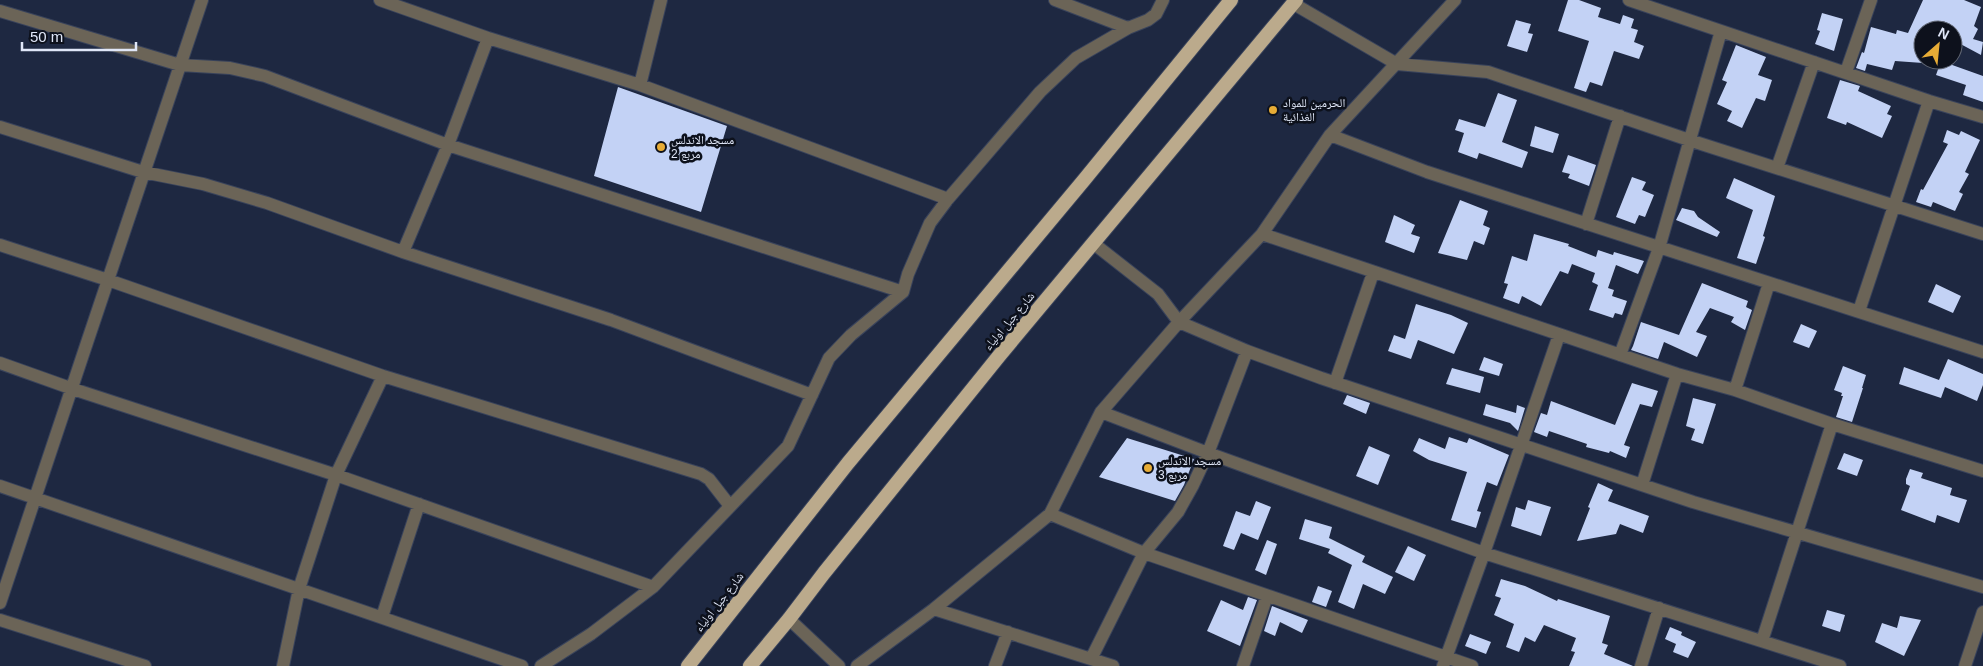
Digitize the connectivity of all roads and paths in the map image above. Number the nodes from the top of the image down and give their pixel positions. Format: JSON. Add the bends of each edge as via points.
{"nodes":[{"id":1,"x":202,"y":0,"type":"edge"},
{"id":2,"x":380,"y":0,"type":"edge"},
{"id":3,"x":661,"y":0,"type":"edge"},
{"id":4,"x":1055,"y":0,"type":"edge"},
{"id":5,"x":1163,"y":0,"type":"edge"},
{"id":6,"x":1231,"y":0,"type":"edge"},
{"id":7,"x":1455,"y":0,"type":"edge"},
{"id":8,"x":1629,"y":0,"type":"edge"},
{"id":9,"x":1871,"y":0,"type":"edge"},
{"id":10,"x":1295,"y":2,"type":"edge"},
{"id":11,"x":1663,"y":6,"type":"edge"},
{"id":12,"x":0,"y":11,"type":"edge"},
{"id":13,"x":1128,"y":28,"type":"junction"},
{"id":14,"x":1721,"y":31,"type":"junction"},
{"id":15,"x":488,"y":38,"type":"junction"},
{"id":16,"x":1814,"y":62,"type":"junction"},
{"id":17,"x":1397,"y":64,"type":"junction"},
{"id":18,"x":180,"y":65,"type":"junction"},
{"id":19,"x":1846,"y":72,"type":"junction"},
{"id":20,"x":640,"y":85,"type":"junction"},
{"id":21,"x":1929,"y":101,"type":"junction"},
{"id":22,"x":1620,"y":116,"type":"junction"},
{"id":23,"x":1983,"y":117,"type":"edge"},
{"id":24,"x":0,"y":127,"type":"edge"},
{"id":25,"x":1330,"y":135,"type":"junction"},
{"id":26,"x":1689,"y":140,"type":"junction"},
{"id":27,"x":448,"y":145,"type":"junction"},
{"id":28,"x":1777,"y":168,"type":"junction"},
{"id":29,"x":142,"y":172,"type":"junction"},
{"id":30,"x":948,"y":199,"type":"junction"},
{"id":31,"x":1894,"y":206,"type":"junction"},
{"id":32,"x":1586,"y":224,"type":"junction"},
{"id":33,"x":1262,"y":234,"type":"junction"},
{"id":34,"x":1983,"y":234,"type":"edge"},
{"id":35,"x":1093,"y":243,"type":"junction"},
{"id":36,"x":0,"y":245,"type":"edge"},
{"id":37,"x":1659,"y":248,"type":"junction"},
{"id":38,"x":403,"y":252,"type":"junction"},
{"id":39,"x":1373,"y":272,"type":"junction"},
{"id":40,"x":108,"y":280,"type":"junction"},
{"id":41,"x":1769,"y":283,"type":"junction"},
{"id":42,"x":903,"y":292,"type":"junction"},
{"id":43,"x":1859,"y":311,"type":"junction"},
{"id":44,"x":1179,"y":322,"type":"junction"},
{"id":45,"x":1559,"y":334,"type":"junction"},
{"id":46,"x":1247,"y":351,"type":"junction"},
{"id":47,"x":1983,"y":352,"type":"edge"},
{"id":48,"x":1620,"y":355,"type":"junction"},
{"id":49,"x":0,"y":363,"type":"edge"},
{"id":50,"x":1677,"y":374,"type":"junction"},
{"id":51,"x":383,"y":376,"type":"junction"},
{"id":52,"x":1336,"y":383,"type":"junction"},
{"id":53,"x":73,"y":389,"type":"junction"},
{"id":54,"x":1735,"y":390,"type":"junction"},
{"id":55,"x":812,"y":395,"type":"junction"},
{"id":56,"x":1101,"y":412,"type":"junction"},
{"id":57,"x":1832,"y":424,"type":"junction"},
{"id":58,"x":1521,"y":446,"type":"junction"},
{"id":59,"x":1208,"y":453,"type":"junction"},
{"id":60,"x":1983,"y":471,"type":"edge"},
{"id":61,"x":336,"y":475,"type":"junction"},
{"id":62,"x":1642,"y":485,"type":"junction"},
{"id":63,"x":0,"y":486,"type":"edge"},
{"id":64,"x":35,"y":499,"type":"junction"},
{"id":65,"x":419,"y":504,"type":"junction"},
{"id":66,"x":730,"y":506,"type":"junction"},
{"id":67,"x":1050,"y":514,"type":"junction"},
{"id":68,"x":1797,"y":534,"type":"junction"},
{"id":69,"x":1144,"y":553,"type":"junction"},
{"id":70,"x":1484,"y":553,"type":"junction"},
{"id":71,"x":653,"y":587,"type":"junction"},
{"id":72,"x":1983,"y":587,"type":"edge"},
{"id":73,"x":299,"y":589,"type":"junction"},
{"id":74,"x":1267,"y":596,"type":"junction"},
{"id":75,"x":0,"y":603,"type":"edge"},
{"id":76,"x":1659,"y":608,"type":"junction"},
{"id":77,"x":934,"y":609,"type":"junction"},
{"id":78,"x":1983,"y":612,"type":"edge"},
{"id":79,"x":382,"y":618,"type":"junction"},
{"id":80,"x":789,"y":619,"type":"junction"},
{"id":81,"x":0,"y":620,"type":"edge"},
{"id":82,"x":1008,"y":632,"type":"junction"},
{"id":83,"x":1980,"y":633,"type":"edge"},
{"id":84,"x":1762,"y":641,"type":"junction"},
{"id":85,"x":1092,"y":659,"type":"junction"},
{"id":86,"x":1445,"y":662,"type":"edge"},
{"id":87,"x":145,"y":666,"type":"edge"},
{"id":88,"x":284,"y":666,"type":"edge"},
{"id":89,"x":522,"y":666,"type":"edge"},
{"id":90,"x":541,"y":666,"type":"edge"},
{"id":91,"x":688,"y":666,"type":"edge"},
{"id":92,"x":750,"y":666,"type":"edge"},
{"id":93,"x":839,"y":666,"type":"edge"},
{"id":94,"x":857,"y":666,"type":"edge"},
{"id":95,"x":995,"y":666,"type":"edge"},
{"id":96,"x":1113,"y":666,"type":"edge"},
{"id":97,"x":1243,"y":666,"type":"edge"},
{"id":98,"x":1472,"y":666,"type":"edge"},
{"id":99,"x":1641,"y":666,"type":"edge"},
{"id":100,"x":1840,"y":666,"type":"edge"},
{"id":101,"x":1965,"y":666,"type":"edge"}],
"edges":[{"from":1,"to":18,"type":"street"},
{"from":2,"to":15,"type":"street"},
{"from":3,"to":20,"type":"street"},
{"from":4,"to":13,"type":"street"},
{"from":5,"to":13,"type":"street","via":[[1156,14]]},
{"from":6,"to":91,"type":"highway","name":"شارع جبل اولياء","via":[[848,463]]},
{"from":7,"to":17,"type":"street"},
{"from":8,"to":11,"type":"street"},
{"from":9,"to":19,"type":"street"},
{"from":10,"to":17,"type":"street"},
{"from":10,"to":35,"type":"highway","name":"شارع جبل اولياء"},
{"from":11,"to":14,"type":"street"},
{"from":12,"to":18,"type":"street"},
{"from":13,"to":30,"type":"street","via":[[1076,58],[1040,92]]},
{"from":14,"to":16,"type":"street"},
{"from":14,"to":26,"type":"street"},
{"from":15,"to":20,"type":"street"},
{"from":15,"to":27,"type":"street"},
{"from":16,"to":19,"type":"street"},
{"from":16,"to":28,"type":"street"},
{"from":17,"to":22,"type":"street","via":[[1488,72]]},
{"from":17,"to":25,"type":"street"},
{"from":18,"to":27,"type":"street","via":[[230,68],[265,76]]},
{"from":18,"to":29,"type":"street"},
{"from":19,"to":21,"type":"street"},
{"from":20,"to":30,"type":"street"},
{"from":21,"to":23,"type":"street"},
{"from":21,"to":31,"type":"street"},
{"from":22,"to":26,"type":"street"},
{"from":22,"to":32,"type":"street"},
{"from":24,"to":29,"type":"street"},
{"from":25,"to":32,"type":"street","via":[[1427,172]]},
{"from":25,"to":33,"type":"street"},
{"from":26,"to":28,"type":"street"},
{"from":26,"to":37,"type":"street"},
{"from":27,"to":38,"type":"street"},
{"from":27,"to":42,"type":"street"},
{"from":28,"to":31,"type":"street"},
{"from":29,"to":38,"type":"street","via":[[203,184],[267,203]]},
{"from":29,"to":40,"type":"street"},
{"from":30,"to":42,"type":"street","via":[[930,223]]},
{"from":31,"to":34,"type":"street"},
{"from":31,"to":43,"type":"street"},
{"from":32,"to":37,"type":"street"},
{"from":33,"to":39,"type":"street"},
{"from":33,"to":44,"type":"street"},
{"from":35,"to":44,"type":"street","via":[[1158,294]]},
{"from":35,"to":80,"type":"highway","name":"شارع جبل اولياء"},
{"from":36,"to":40,"type":"street"},
{"from":37,"to":41,"type":"street"},
{"from":37,"to":48,"type":"street"},
{"from":38,"to":55,"type":"street","via":[[611,320]]},
{"from":39,"to":45,"type":"street"},
{"from":39,"to":52,"type":"street"},
{"from":40,"to":51,"type":"street"},
{"from":40,"to":53,"type":"street"},
{"from":41,"to":43,"type":"street"},
{"from":41,"to":54,"type":"street"},
{"from":42,"to":55,"type":"street","via":[[851,335],[829,358]]},
{"from":43,"to":47,"type":"street"},
{"from":44,"to":46,"type":"street"},
{"from":44,"to":56,"type":"street"},
{"from":45,"to":48,"type":"street"},
{"from":45,"to":58,"type":"street"},
{"from":46,"to":52,"type":"street"},
{"from":46,"to":59,"type":"street"},
{"from":48,"to":50,"type":"street"},
{"from":49,"to":53,"type":"street"},
{"from":50,"to":54,"type":"street"},
{"from":50,"to":62,"type":"street"},
{"from":51,"to":61,"type":"street"},
{"from":51,"to":66,"type":"street","via":[[700,474],[709,479]]},
{"from":52,"to":58,"type":"street"},
{"from":53,"to":61,"type":"street"},
{"from":53,"to":64,"type":"street"},
{"from":54,"to":57,"type":"street"},
{"from":55,"to":66,"type":"street","via":[[788,446]]},
{"from":56,"to":59,"type":"street"},
{"from":56,"to":67,"type":"street"},
{"from":57,"to":60,"type":"street"},
{"from":57,"to":68,"type":"street"},
{"from":58,"to":62,"type":"street"},
{"from":58,"to":70,"type":"street"},
{"from":59,"to":69,"type":"street","via":[[1178,512]]},
{"from":59,"to":70,"type":"street"},
{"from":61,"to":65,"type":"street"},
{"from":61,"to":73,"type":"street"},
{"from":62,"to":68,"type":"street"},
{"from":63,"to":64,"type":"street"},
{"from":64,"to":73,"type":"street"},
{"from":64,"to":75,"type":"street"},
{"from":65,"to":71,"type":"street"},
{"from":65,"to":79,"type":"street"},
{"from":66,"to":71,"type":"street"},
{"from":67,"to":69,"type":"street"},
{"from":67,"to":77,"type":"street"},
{"from":68,"to":72,"type":"street"},
{"from":68,"to":84,"type":"street"},
{"from":69,"to":74,"type":"street"},
{"from":69,"to":85,"type":"street"},
{"from":70,"to":76,"type":"street"},
{"from":70,"to":86,"type":"street"},
{"from":71,"to":90,"type":"street","via":[[591,634]]},
{"from":73,"to":79,"type":"street"},
{"from":73,"to":88,"type":"street"},
{"from":74,"to":86,"type":"street"},
{"from":74,"to":97,"type":"street"},
{"from":76,"to":84,"type":"street"},
{"from":76,"to":99,"type":"street"},
{"from":77,"to":82,"type":"street"},
{"from":77,"to":94,"type":"street"},
{"from":78,"to":83,"type":"street"},
{"from":79,"to":89,"type":"street"},
{"from":80,"to":92,"type":"highway","name":"شارع جبل اولياء"},
{"from":80,"to":93,"type":"street"},
{"from":81,"to":87,"type":"street"},
{"from":82,"to":85,"type":"street"},
{"from":82,"to":95,"type":"street"},
{"from":83,"to":101,"type":"street"},
{"from":84,"to":100,"type":"street"},
{"from":85,"to":96,"type":"street"},
{"from":86,"to":98,"type":"street"}]}
